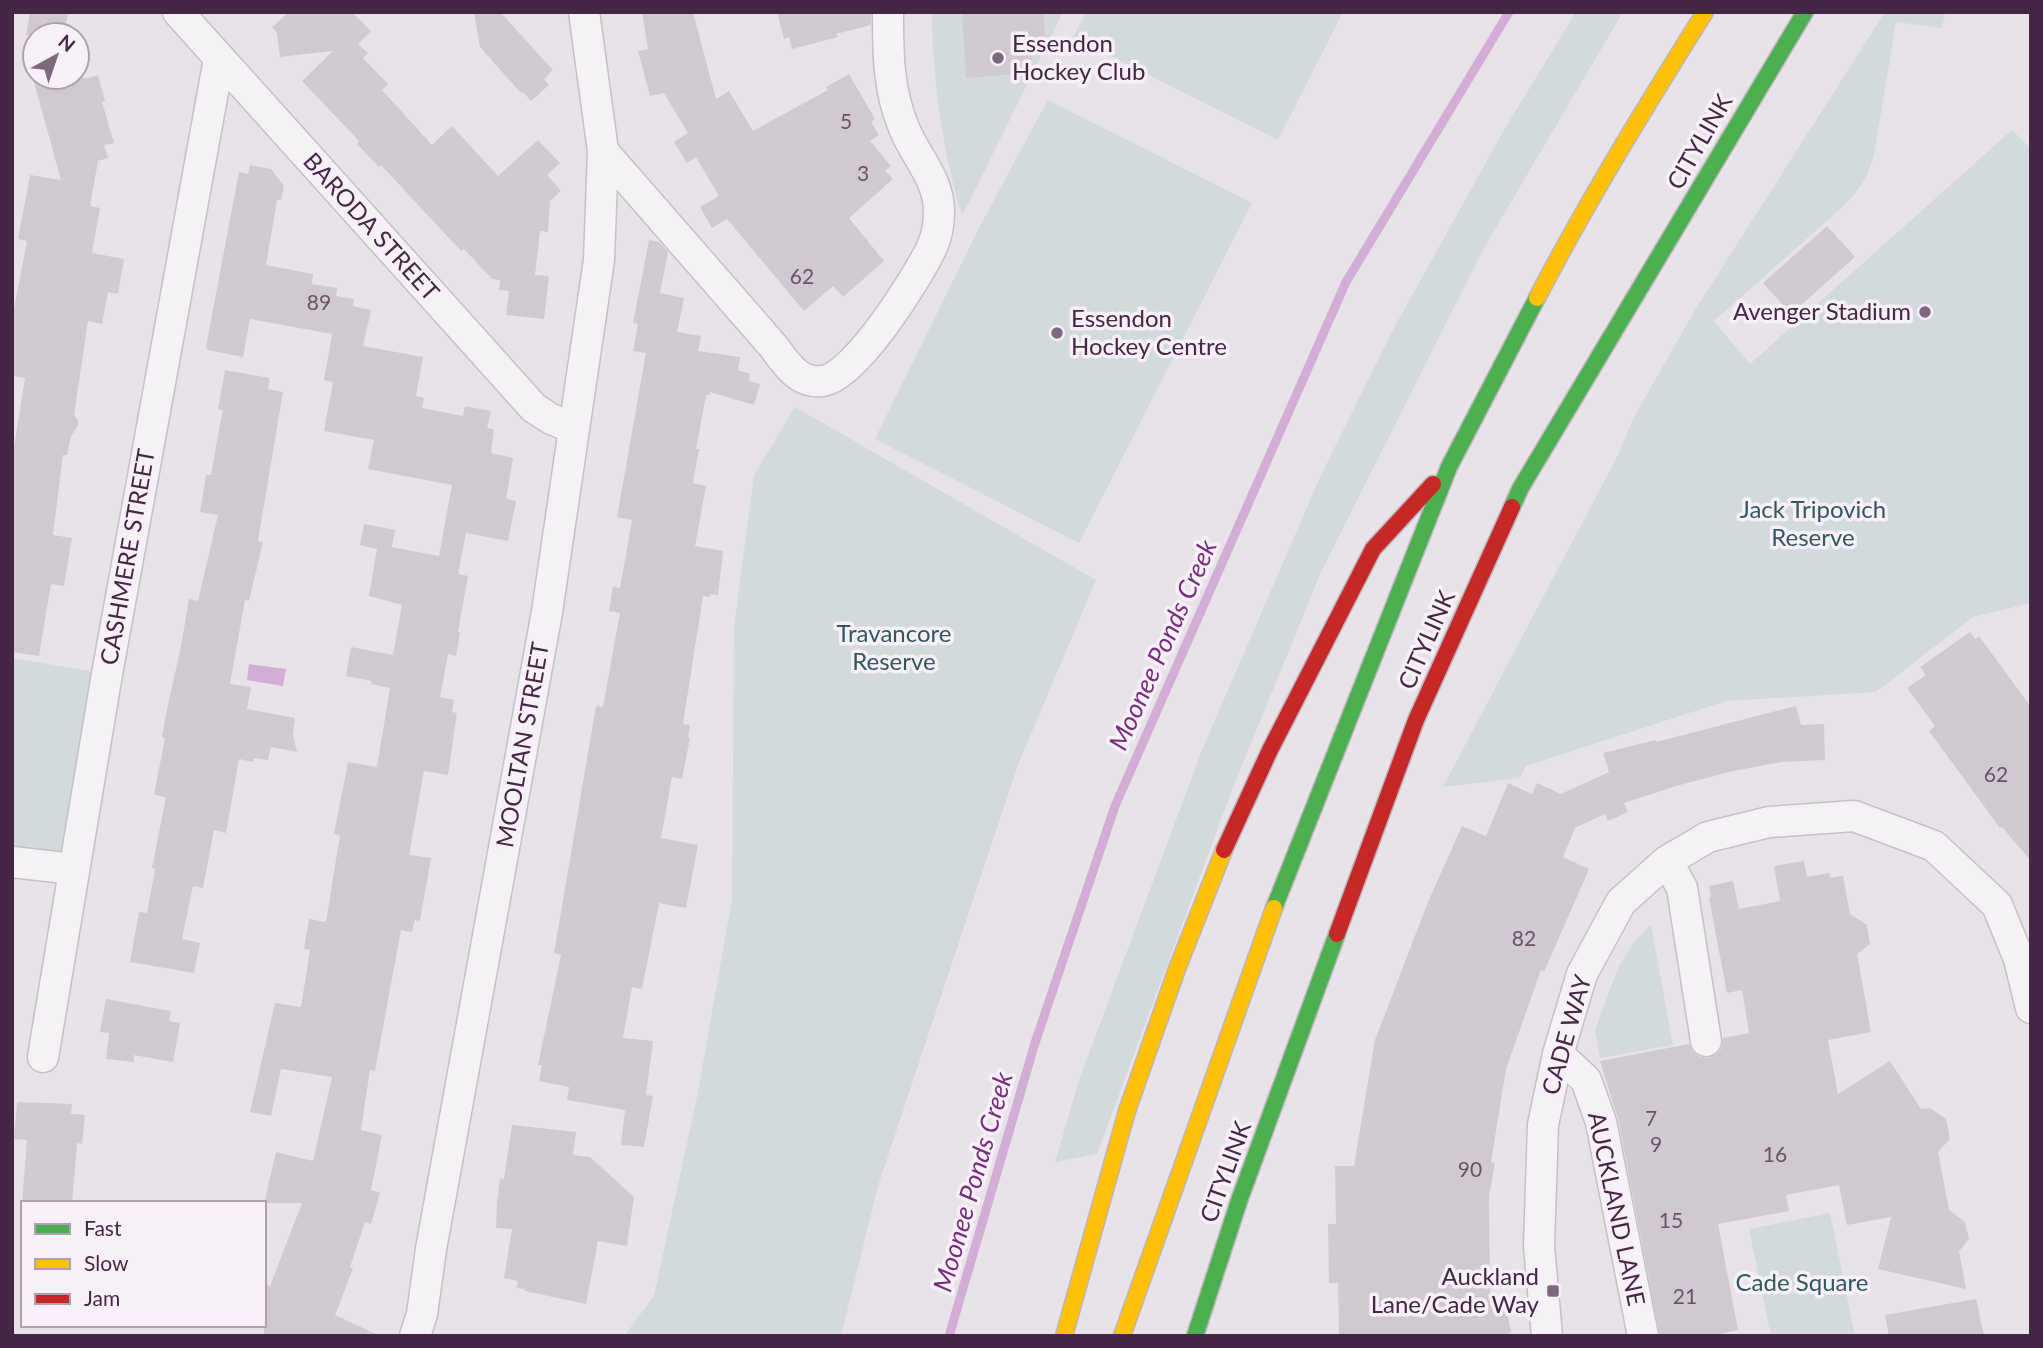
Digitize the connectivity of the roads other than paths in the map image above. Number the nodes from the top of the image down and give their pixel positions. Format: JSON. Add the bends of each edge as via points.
{"nodes":[{"id":1,"x":178,"y":12,"type":"edge"},
{"id":2,"x":583,"y":12,"type":"edge"},
{"id":3,"x":888,"y":12,"type":"edge"},
{"id":4,"x":1705,"y":12,"type":"edge"},
{"id":5,"x":1805,"y":12,"type":"edge"},
{"id":6,"x":219,"y":59,"type":"junction"},
{"id":7,"x":603,"y":151,"type":"junction"},
{"id":8,"x":574,"y":428,"type":"junction"},
{"id":9,"x":1449,"y":467,"type":"junction"},
{"id":10,"x":1667,"y":861,"type":"junction"},
{"id":11,"x":12,"y":862,"type":"edge"},
{"id":12,"x":74,"y":869,"type":"junction"},
{"id":13,"x":2031,"y":1008,"type":"edge"},
{"id":14,"x":1706,"y":1041,"type":"dead end"},
{"id":15,"x":1558,"y":1054,"type":"junction"},
{"id":16,"x":43,"y":1057,"type":"dead end"},
{"id":17,"x":415,"y":1336,"type":"edge"},
{"id":18,"x":1064,"y":1336,"type":"edge"},
{"id":19,"x":1122,"y":1336,"type":"edge"},
{"id":20,"x":1195,"y":1336,"type":"edge"},
{"id":21,"x":1547,"y":1336,"type":"edge"},
{"id":22,"x":1643,"y":1336,"type":"edge"}],
"edges":[{"from":1,"to":6,"type":"street","name":"BARODA STREET"},
{"from":2,"to":7,"type":"street","name":"MOOLTAN STREET"},
{"from":3,"to":7,"type":"street","via":[[895,104],[937,193],[938,228],[918,273],[860,355],[841,374],[820,382],[793,372]]},
{"from":4,"to":9,"type":"highway","name":"CITYLINK","via":[[1569,237]]},
{"from":5,"to":20,"type":"highway","name":"CITYLINK","via":[[1520,489],[1416,720],[1239,1201]]},
{"from":6,"to":8,"type":"street","name":"BARODA STREET","via":[[534,408]]},
{"from":6,"to":12,"type":"street","name":"CASHMERE STREET"},
{"from":7,"to":8,"type":"street","name":"MOOLTAN STREET","via":[[599,260]]},
{"from":8,"to":17,"type":"street","name":"MOOLTAN STREET","via":[[547,612]]},
{"from":9,"to":18,"type":"highway","via":[[1373,549],[1225,848],[1127,1111]]},
{"from":9,"to":19,"type":"highway","name":"CITYLINK","via":[[1268,923]]},
{"from":10,"to":13,"type":"street","name":"CADE WAY","via":[[1708,836],[1769,822],[1854,816],[1934,846],[1997,905],[2019,959]]},
{"from":10,"to":14,"type":"street","via":[[1682,888]]},
{"from":10,"to":15,"type":"street","name":"CADE WAY","via":[[1621,902],[1581,974]]},
{"from":11,"to":12,"type":"street"},
{"from":12,"to":16,"type":"street","name":"CASHMERE STREET"},
{"from":15,"to":21,"type":"street","name":"CADE WAY","via":[[1543,1125],[1539,1246]]},
{"from":15,"to":22,"type":"street","name":"AUCKLAND LANE","via":[[1586,1080],[1601,1122]]}]}
